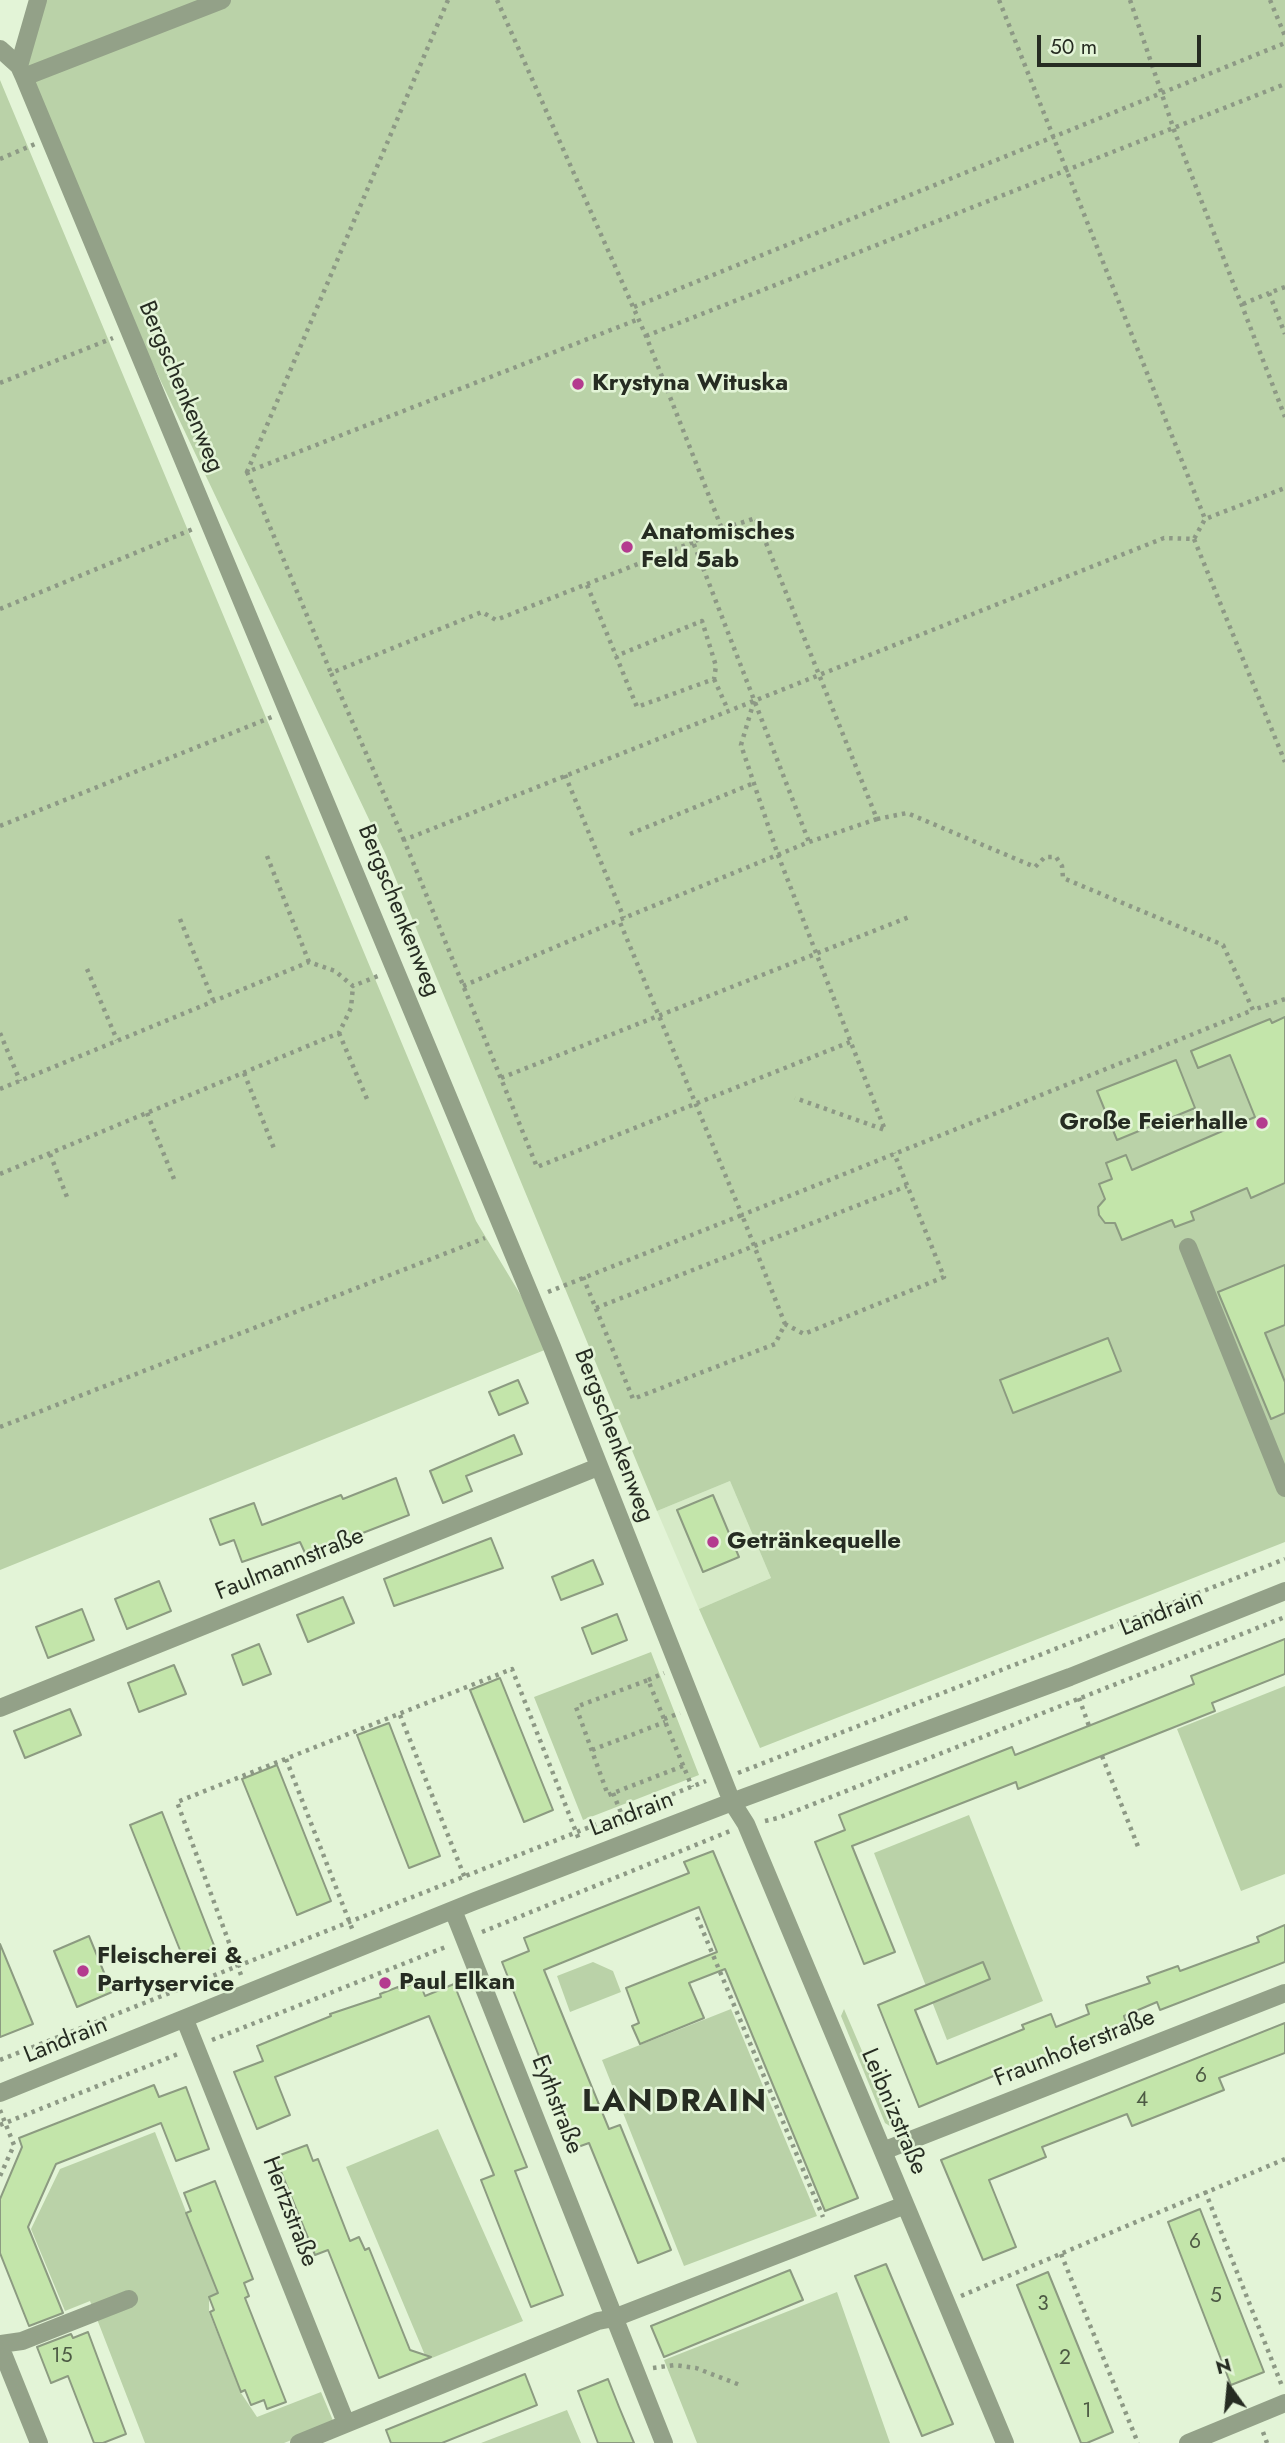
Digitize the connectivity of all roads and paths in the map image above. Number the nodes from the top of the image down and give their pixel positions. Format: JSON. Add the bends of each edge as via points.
{"nodes":[{"id":1,"x":38,"y":0,"type":"edge"},
{"id":2,"x":222,"y":0,"type":"edge"},
{"id":3,"x":448,"y":0,"type":"edge"},
{"id":4,"x":497,"y":0,"type":"edge"},
{"id":5,"x":999,"y":0,"type":"edge"},
{"id":6,"x":1130,"y":0,"type":"edge"},
{"id":7,"x":1270,"y":0,"type":"edge"},
{"id":8,"x":1285,"y":36,"type":"edge"},
{"id":9,"x":1285,"y":43,"type":"edge"},
{"id":10,"x":0,"y":49,"type":"edge"},
{"id":11,"x":22,"y":71,"type":"junction"},
{"id":12,"x":1285,"y":84,"type":"edge"},
{"id":13,"x":1162,"y":93,"type":"junction"},
{"id":14,"x":1174,"y":130,"type":"junction"},
{"id":15,"x":1052,"y":135,"type":"junction"},
{"id":16,"x":49,"y":137,"type":"junction"},
{"id":17,"x":0,"y":159,"type":"edge"},
{"id":18,"x":1066,"y":171,"type":"junction"},
{"id":19,"x":1285,"y":287,"type":"edge"},
{"id":20,"x":1269,"y":293,"type":"junction"},
{"id":21,"x":1242,"y":304,"type":"junction"},
{"id":22,"x":634,"y":307,"type":"junction"},
{"id":23,"x":639,"y":319,"type":"junction"},
{"id":24,"x":1284,"y":326,"type":"edge"},
{"id":25,"x":130,"y":330,"type":"junction"},
{"id":26,"x":1285,"y":334,"type":"edge"},
{"id":27,"x":646,"y":336,"type":"junction"},
{"id":28,"x":0,"y":383,"type":"edge"},
{"id":29,"x":1285,"y":417,"type":"edge"},
{"id":30,"x":247,"y":472,"type":"junction"},
{"id":31,"x":1285,"y":488,"type":"edge"},
{"id":32,"x":1205,"y":519,"type":"junction"},
{"id":33,"x":209,"y":522,"type":"junction"},
{"id":34,"x":722,"y":529,"type":"junction"},
{"id":35,"x":1194,"y":539,"type":"junction"},
{"id":36,"x":696,"y":541,"type":"junction"},
{"id":37,"x":587,"y":585,"type":"junction"},
{"id":38,"x":0,"y":609,"type":"edge"},
{"id":39,"x":616,"y":656,"type":"junction"},
{"id":40,"x":331,"y":673,"type":"junction"},
{"id":41,"x":818,"y":673,"type":"junction"},
{"id":42,"x":714,"y":679,"type":"junction"},
{"id":43,"x":754,"y":701,"type":"junction"},
{"id":44,"x":288,"y":709,"type":"junction"},
{"id":45,"x":728,"y":711,"type":"junction"},
{"id":46,"x":1285,"y":762,"type":"edge"},
{"id":47,"x":565,"y":775,"type":"junction"},
{"id":48,"x":754,"y":783,"type":"junction"},
{"id":49,"x":877,"y":819,"type":"junction"},
{"id":50,"x":0,"y":826,"type":"edge"},
{"id":51,"x":631,"y":834,"type":"dead end"},
{"id":52,"x":404,"y":840,"type":"junction"},
{"id":53,"x":809,"y":842,"type":"junction"},
{"id":54,"x":778,"y":855,"type":"junction"},
{"id":55,"x":267,"y":856,"type":"dead end"},
{"id":56,"x":909,"y":916,"type":"dead end"},
{"id":57,"x":180,"y":919,"type":"dead end"},
{"id":58,"x":622,"y":919,"type":"junction"},
{"id":59,"x":814,"y":953,"type":"junction"},
{"id":60,"x":309,"y":962,"type":"junction"},
{"id":61,"x":395,"y":968,"type":"junction"},
{"id":62,"x":87,"y":969,"type":"dead end"},
{"id":63,"x":353,"y":986,"type":"junction"},
{"id":64,"x":463,"y":986,"type":"junction"},
{"id":65,"x":1285,"y":999,"type":"edge"},
{"id":66,"x":213,"y":1000,"type":"junction"},
{"id":67,"x":1252,"y":1010,"type":"junction"},
{"id":68,"x":658,"y":1015,"type":"junction"},
{"id":69,"x":0,"y":1033,"type":"edge"},
{"id":70,"x":339,"y":1033,"type":"junction"},
{"id":71,"x":117,"y":1040,"type":"junction"},
{"id":72,"x":850,"y":1042,"type":"junction"},
{"id":73,"x":244,"y":1073,"type":"junction"},
{"id":74,"x":501,"y":1078,"type":"junction"},
{"id":75,"x":20,"y":1081,"type":"junction"},
{"id":76,"x":0,"y":1090,"type":"edge"},
{"id":77,"x":367,"y":1098,"type":"dead end"},
{"id":78,"x":795,"y":1098,"type":"dead end"},
{"id":79,"x":695,"y":1103,"type":"junction"},
{"id":80,"x":147,"y":1113,"type":"junction"},
{"id":81,"x":275,"y":1151,"type":"dead end"},
{"id":82,"x":894,"y":1153,"type":"junction"},
{"id":83,"x":50,"y":1154,"type":"junction"},
{"id":84,"x":0,"y":1174,"type":"edge"},
{"id":85,"x":174,"y":1179,"type":"dead end"},
{"id":86,"x":907,"y":1186,"type":"junction"},
{"id":87,"x":67,"y":1197,"type":"dead end"},
{"id":88,"x":742,"y":1215,"type":"junction"},
{"id":89,"x":485,"y":1238,"type":"dead end"},
{"id":90,"x":754,"y":1246,"type":"junction"},
{"id":91,"x":1188,"y":1247,"type":"dead end"},
{"id":92,"x":583,"y":1277,"type":"junction"},
{"id":93,"x":532,"y":1299,"type":"junction"},
{"id":94,"x":596,"y":1308,"type":"junction"},
{"id":95,"x":785,"y":1324,"type":"junction"},
{"id":96,"x":0,"y":1427,"type":"edge"},
{"id":97,"x":598,"y":1467,"type":"junction"},
{"id":98,"x":1285,"y":1488,"type":"edge"},
{"id":99,"x":1285,"y":1559,"type":"edge"},
{"id":100,"x":1285,"y":1591,"type":"edge"},
{"id":101,"x":1285,"y":1617,"type":"edge"},
{"id":102,"x":1070,"y":1677,"type":"junction"},
{"id":103,"x":1079,"y":1698,"type":"junction"},
{"id":104,"x":0,"y":1708,"type":"edge"},
{"id":105,"x":400,"y":1715,"type":"junction"},
{"id":106,"x":665,"y":1722,"type":"junction"},
{"id":107,"x":1089,"y":1726,"type":"dead end"},
{"id":108,"x":592,"y":1750,"type":"junction"},
{"id":109,"x":1102,"y":1756,"type":"dead end"},
{"id":110,"x":286,"y":1759,"type":"junction"},
{"id":111,"x":683,"y":1766,"type":"junction"},
{"id":112,"x":722,"y":1776,"type":"junction"},
{"id":113,"x":692,"y":1787,"type":"junction"},
{"id":114,"x":613,"y":1793,"type":"junction"},
{"id":115,"x":732,"y":1802,"type":"junction"},
{"id":116,"x":622,"y":1815,"type":"junction"},
{"id":117,"x":746,"y":1824,"type":"junction"},
{"id":118,"x":577,"y":1833,"type":"junction"},
{"id":119,"x":633,"y":1840,"type":"junction"},
{"id":120,"x":1139,"y":1849,"type":"dead end"},
{"id":121,"x":587,"y":1859,"type":"junction"},
{"id":122,"x":465,"y":1877,"type":"junction"},
{"id":123,"x":475,"y":1901,"type":"junction"},
{"id":124,"x":453,"y":1910,"type":"junction"},
{"id":125,"x":697,"y":1917,"type":"dead end"},
{"id":126,"x":349,"y":1922,"type":"junction"},
{"id":127,"x":464,"y":1939,"type":"junction"},
{"id":128,"x":359,"y":1948,"type":"junction"},
{"id":129,"x":238,"y":1966,"type":"junction"},
{"id":130,"x":248,"y":1993,"type":"junction"},
{"id":131,"x":1285,"y":1993,"type":"edge"},
{"id":132,"x":185,"y":2020,"type":"junction"},
{"id":133,"x":197,"y":2046,"type":"junction"},
{"id":134,"x":0,"y":2060,"type":"edge"},
{"id":135,"x":0,"y":2093,"type":"edge"},
{"id":136,"x":0,"y":2110,"type":"edge"},
{"id":137,"x":2,"y":2124,"type":"edge"},
{"id":138,"x":883,"y":2151,"type":"junction"},
{"id":139,"x":1285,"y":2159,"type":"edge"},
{"id":140,"x":0,"y":2176,"type":"edge"},
{"id":141,"x":1205,"y":2191,"type":"junction"},
{"id":142,"x":905,"y":2205,"type":"junction"},
{"id":143,"x":830,"y":2234,"type":"junction"},
{"id":144,"x":1061,"y":2254,"type":"junction"},
{"id":145,"x":129,"y":2299,"type":"dead end"},
{"id":146,"x":947,"y":2302,"type":"junction"},
{"id":147,"x":614,"y":2318,"type":"junction"},
{"id":148,"x":0,"y":2345,"type":"edge"},
{"id":149,"x":636,"y":2374,"type":"junction"},
{"id":150,"x":740,"y":2385,"type":"dead end"},
{"id":151,"x":1285,"y":2393,"type":"edge"},
{"id":152,"x":1285,"y":2403,"type":"edge"},
{"id":153,"x":346,"y":2423,"type":"junction"},
{"id":154,"x":39,"y":2443,"type":"edge"},
{"id":155,"x":299,"y":2443,"type":"edge"},
{"id":156,"x":664,"y":2443,"type":"edge"},
{"id":157,"x":1005,"y":2443,"type":"edge"},
{"id":158,"x":1138,"y":2443,"type":"edge"},
{"id":159,"x":1188,"y":2443,"type":"edge"}],
"edges":[{"from":1,"to":11,"type":"street"},
{"from":2,"to":11,"type":"street"},
{"from":3,"to":30,"type":"path"},
{"from":4,"to":22,"type":"path"},
{"from":5,"to":15,"type":"path"},
{"from":6,"to":13,"type":"path"},
{"from":7,"to":8,"type":"path"},
{"from":9,"to":13,"type":"path"},
{"from":10,"to":11,"type":"street","name":"Bergschenkenweg"},
{"from":11,"to":16,"type":"street","name":"Bergschenkenweg"},
{"from":12,"to":14,"type":"path"},
{"from":13,"to":14,"type":"path"},
{"from":13,"to":15,"type":"path"},
{"from":14,"to":18,"type":"path"},
{"from":14,"to":21,"type":"path"},
{"from":15,"to":18,"type":"path"},
{"from":15,"to":22,"type":"path"},
{"from":16,"to":17,"type":"path"},
{"from":16,"to":25,"type":"street","name":"Bergschenkenweg"},
{"from":18,"to":27,"type":"path"},
{"from":18,"to":32,"type":"path"},
{"from":19,"to":20,"type":"path"},
{"from":20,"to":21,"type":"path"},
{"from":20,"to":24,"type":"path"},
{"from":21,"to":29,"type":"path"},
{"from":22,"to":23,"type":"path"},
{"from":23,"to":27,"type":"path"},
{"from":23,"to":30,"type":"path"},
{"from":24,"to":26,"type":"path"},
{"from":25,"to":28,"type":"path"},
{"from":25,"to":33,"type":"street","name":"Bergschenkenweg"},
{"from":27,"to":34,"type":"path"},
{"from":30,"to":40,"type":"path"},
{"from":31,"to":32,"type":"path"},
{"from":32,"to":35,"type":"path"},
{"from":33,"to":38,"type":"path"},
{"from":33,"to":44,"type":"street","name":"Bergschenkenweg"},
{"from":34,"to":36,"type":"path"},
{"from":34,"to":41,"type":"path","via":[[756,518]]},
{"from":35,"to":41,"type":"path","via":[[1164,538]]},
{"from":35,"to":46,"type":"path"},
{"from":36,"to":37,"type":"path"},
{"from":36,"to":43,"type":"path"},
{"from":37,"to":39,"type":"path"},
{"from":37,"to":40,"type":"path","via":[[496,620],[482,612]]},
{"from":39,"to":42,"type":"path","via":[[637,707]]},
{"from":39,"to":42,"type":"path","via":[[702,621],[716,666]]},
{"from":40,"to":52,"type":"path"},
{"from":41,"to":43,"type":"path"},
{"from":41,"to":49,"type":"path"},
{"from":42,"to":45,"type":"path"},
{"from":43,"to":45,"type":"path"},
{"from":43,"to":48,"type":"path","via":[[741,745]]},
{"from":43,"to":53,"type":"path"},
{"from":44,"to":50,"type":"path"},
{"from":44,"to":61,"type":"street","name":"Bergschenkenweg"},
{"from":45,"to":47,"type":"path"},
{"from":47,"to":52,"type":"path"},
{"from":47,"to":58,"type":"path"},
{"from":48,"to":51,"type":"path"},
{"from":48,"to":54,"type":"path"},
{"from":49,"to":53,"type":"path"},
{"from":49,"to":67,"type":"path","via":[[907,813],[1035,867],[1045,857],[1056,857],[1063,878],[1223,945]]},
{"from":52,"to":64,"type":"path"},
{"from":53,"to":54,"type":"path"},
{"from":54,"to":58,"type":"path"},
{"from":54,"to":59,"type":"path"},
{"from":55,"to":60,"type":"path"},
{"from":56,"to":59,"type":"path"},
{"from":57,"to":66,"type":"path"},
{"from":58,"to":64,"type":"path"},
{"from":58,"to":68,"type":"path"},
{"from":59,"to":68,"type":"path"},
{"from":59,"to":72,"type":"path"},
{"from":60,"to":63,"type":"path","via":[[335,971]]},
{"from":60,"to":66,"type":"path"},
{"from":61,"to":63,"type":"path"},
{"from":61,"to":93,"type":"street","name":"Bergschenkenweg"},
{"from":62,"to":71,"type":"path"},
{"from":63,"to":70,"type":"path","via":[[351,1008]]},
{"from":64,"to":74,"type":"path"},
{"from":65,"to":67,"type":"path"},
{"from":66,"to":71,"type":"path"},
{"from":67,"to":82,"type":"path"},
{"from":68,"to":74,"type":"path"},
{"from":68,"to":79,"type":"path"},
{"from":69,"to":75,"type":"path"},
{"from":70,"to":73,"type":"path"},
{"from":70,"to":77,"type":"path"},
{"from":71,"to":75,"type":"path"},
{"from":72,"to":78,"type":"path","via":[[885,1130]]},
{"from":72,"to":79,"type":"path"},
{"from":73,"to":80,"type":"path"},
{"from":73,"to":81,"type":"path"},
{"from":74,"to":79,"type":"path","via":[[537,1167]]},
{"from":75,"to":76,"type":"path"},
{"from":79,"to":88,"type":"path"},
{"from":80,"to":83,"type":"path"},
{"from":80,"to":85,"type":"path"},
{"from":82,"to":86,"type":"path"},
{"from":82,"to":88,"type":"path"},
{"from":83,"to":84,"type":"path"},
{"from":83,"to":87,"type":"path"},
{"from":86,"to":90,"type":"path"},
{"from":86,"to":95,"type":"path","via":[[944,1277],[804,1334]]},
{"from":88,"to":90,"type":"path"},
{"from":88,"to":92,"type":"path"},
{"from":89,"to":96,"type":"path"},
{"from":90,"to":94,"type":"path"},
{"from":90,"to":95,"type":"path"},
{"from":91,"to":98,"type":"street"},
{"from":92,"to":93,"type":"path"},
{"from":92,"to":94,"type":"path"},
{"from":93,"to":97,"type":"street","name":"Bergschenkenweg"},
{"from":94,"to":95,"type":"path","via":[[633,1399],[775,1344]]},
{"from":97,"to":104,"type":"street","name":"Faulmannstraße"},
{"from":97,"to":112,"type":"street","name":"Bergschenkenweg"},
{"from":99,"to":112,"type":"path","via":[[742,1773]]},
{"from":100,"to":102,"type":"street","name":"Landrain"},
{"from":101,"to":103,"type":"path"},
{"from":102,"to":103,"type":"path"},
{"from":102,"to":115,"type":"street","name":"Landrain"},
{"from":103,"to":107,"type":"path"},
{"from":103,"to":117,"type":"path","via":[[778,1818]]},
{"from":105,"to":110,"type":"path"},
{"from":105,"to":118,"type":"path","via":[[512,1669]]},
{"from":105,"to":122,"type":"path"},
{"from":106,"to":108,"type":"path"},
{"from":106,"to":108,"type":"path","via":[[648,1680],[576,1707]]},
{"from":106,"to":111,"type":"path"},
{"from":108,"to":114,"type":"path","via":[[608,1795]]},
{"from":109,"to":120,"type":"path"},
{"from":110,"to":126,"type":"path"},
{"from":110,"to":129,"type":"path","via":[[177,1802]]},
{"from":111,"to":113,"type":"path"},
{"from":111,"to":114,"type":"path"},
{"from":112,"to":113,"type":"path"},
{"from":112,"to":115,"type":"street","name":"Bergschenkenweg"},
{"from":113,"to":116,"type":"path"},
{"from":114,"to":116,"type":"path"},
{"from":115,"to":117,"type":"street","name":"Leibnizstraße"},
{"from":115,"to":119,"type":"street","name":"Landrain"},
{"from":116,"to":118,"type":"path"},
{"from":116,"to":119,"type":"path"},
{"from":117,"to":127,"type":"path"},
{"from":117,"to":138,"type":"street","name":"Leibnizstraße"},
{"from":118,"to":121,"type":"path"},
{"from":118,"to":122,"type":"path"},
{"from":119,"to":121,"type":"street","name":"Landrain"},
{"from":121,"to":123,"type":"street","name":"Landrain"},
{"from":122,"to":123,"type":"path"},
{"from":122,"to":126,"type":"path"},
{"from":123,"to":124,"type":"street","name":"Landrain"},
{"from":124,"to":127,"type":"street","name":"Eythstraße"},
{"from":124,"to":128,"type":"street","name":"Landrain"},
{"from":125,"to":143,"type":"path"},
{"from":126,"to":128,"type":"path"},
{"from":126,"to":129,"type":"path"},
{"from":127,"to":133,"type":"path"},
{"from":127,"to":147,"type":"street","name":"Eythstraße"},
{"from":128,"to":130,"type":"street","name":"Landrain"},
{"from":129,"to":130,"type":"path"},
{"from":129,"to":134,"type":"path"},
{"from":130,"to":132,"type":"street","name":"Landrain"},
{"from":131,"to":138,"type":"street","name":"Fraunhoferstraße"},
{"from":132,"to":133,"type":"street","name":"Hertzstraße"},
{"from":132,"to":135,"type":"street","name":"Landrain"},
{"from":133,"to":137,"type":"path"},
{"from":133,"to":153,"type":"street","name":"Hertzstraße"},
{"from":136,"to":137,"type":"path"},
{"from":137,"to":140,"type":"path","via":[[14,2145]]},
{"from":138,"to":142,"type":"street","name":"Leibnizstraße"},
{"from":139,"to":141,"type":"path"},
{"from":141,"to":144,"type":"path"},
{"from":141,"to":151,"type":"path"},
{"from":142,"to":143,"type":"street"},
{"from":142,"to":146,"type":"street","name":"Leibnizstraße"},
{"from":143,"to":147,"type":"street"},
{"from":144,"to":146,"type":"path"},
{"from":144,"to":158,"type":"path"},
{"from":145,"to":148,"type":"street","via":[[22,2341]]},
{"from":146,"to":157,"type":"street","name":"Leibnizstraße"},
{"from":147,"to":149,"type":"street","name":"Eythstraße"},
{"from":147,"to":153,"type":"street"},
{"from":148,"to":154,"type":"street"},
{"from":149,"to":150,"type":"path","via":[[675,2365]]},
{"from":149,"to":156,"type":"street","name":"Eythstraße"},
{"from":152,"to":159,"type":"street"},
{"from":153,"to":155,"type":"street"}]}
